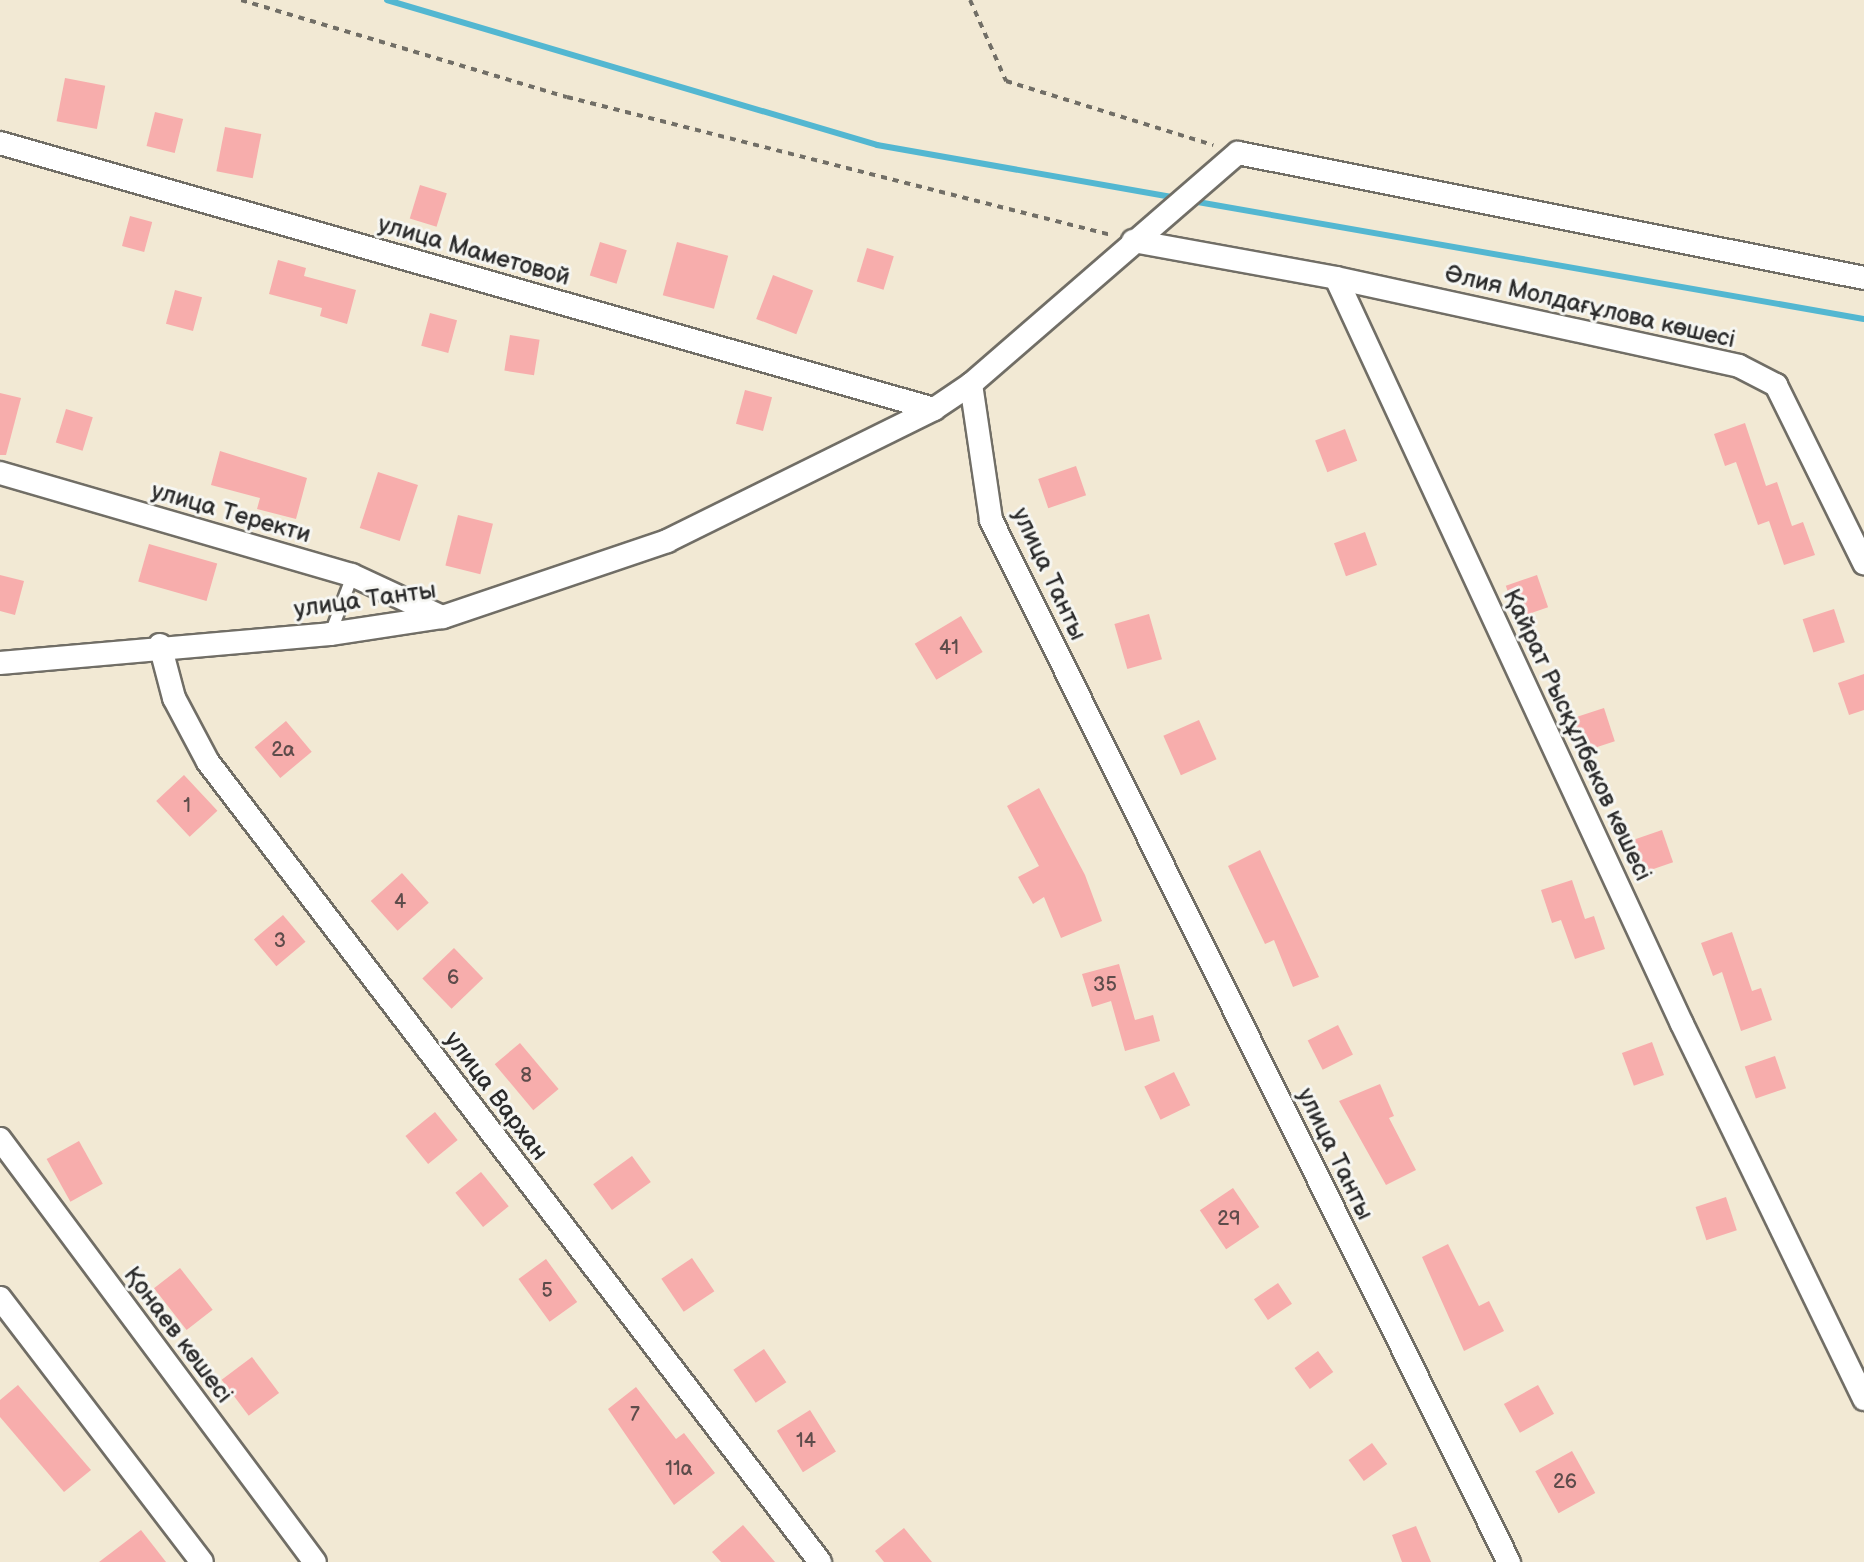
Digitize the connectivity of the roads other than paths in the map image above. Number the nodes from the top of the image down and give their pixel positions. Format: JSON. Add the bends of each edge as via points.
{"nodes":[{"id":1,"x":0,"y":143,"type":"edge"},
{"id":2,"x":1133,"y":241,"type":"junction"},
{"id":3,"x":1336,"y":278,"type":"junction"},
{"id":4,"x":1864,"y":278,"type":"edge"},
{"id":5,"x":971,"y":384,"type":"junction"},
{"id":6,"x":934,"y":409,"type":"junction"},
{"id":7,"x":0,"y":473,"type":"edge"},
{"id":8,"x":1864,"y":563,"type":"edge"},
{"id":9,"x":352,"y":575,"type":"junction"},
{"id":10,"x":443,"y":617,"type":"junction"},
{"id":11,"x":330,"y":634,"type":"junction"},
{"id":12,"x":160,"y":645,"type":"junction"},
{"id":13,"x":0,"y":663,"type":"edge"},
{"id":14,"x":0,"y":1139,"type":"edge"},
{"id":15,"x":0,"y":1298,"type":"edge"},
{"id":16,"x":1864,"y":1399,"type":"edge"},
{"id":17,"x":202,"y":1562,"type":"edge"},
{"id":18,"x":315,"y":1562,"type":"edge"},
{"id":19,"x":820,"y":1562,"type":"edge"},
{"id":20,"x":1509,"y":1562,"type":"edge"}],
"edges":[{"from":1,"to":6,"type":"street","name":"улица Маметовой"},
{"from":2,"to":3,"type":"street"},
{"from":2,"to":4,"type":"street","via":[[1238,153]]},
{"from":2,"to":5,"type":"street"},
{"from":3,"to":8,"type":"street","name":"Әлия Молдағұлова көшесі","via":[[1739,366],[1776,385]]},
{"from":3,"to":16,"type":"street","name":"Қайрат Рысқұлбеков көшесі","via":[[1682,1024]]},
{"from":5,"to":6,"type":"street","name":"улица Танты"},
{"from":5,"to":20,"type":"street","name":"улица Танты","via":[[991,520]]},
{"from":6,"to":10,"type":"street","name":"улица Танты","via":[[667,541]]},
{"from":7,"to":9,"type":"street","name":"улица Теректи"},
{"from":9,"to":10,"type":"street","name":"улица Теректи"},
{"from":9,"to":11,"type":"lane"},
{"from":10,"to":11,"type":"street","name":"улица Танты"},
{"from":11,"to":12,"type":"street","name":"улица Танты"},
{"from":12,"to":13,"type":"street","name":"улица Танты"},
{"from":12,"to":19,"type":"street","name":"улица Вархан","via":[[174,698],[208,762]]},
{"from":14,"to":18,"type":"street","name":"Қонаев көшесі"},
{"from":15,"to":17,"type":"street"}]}
